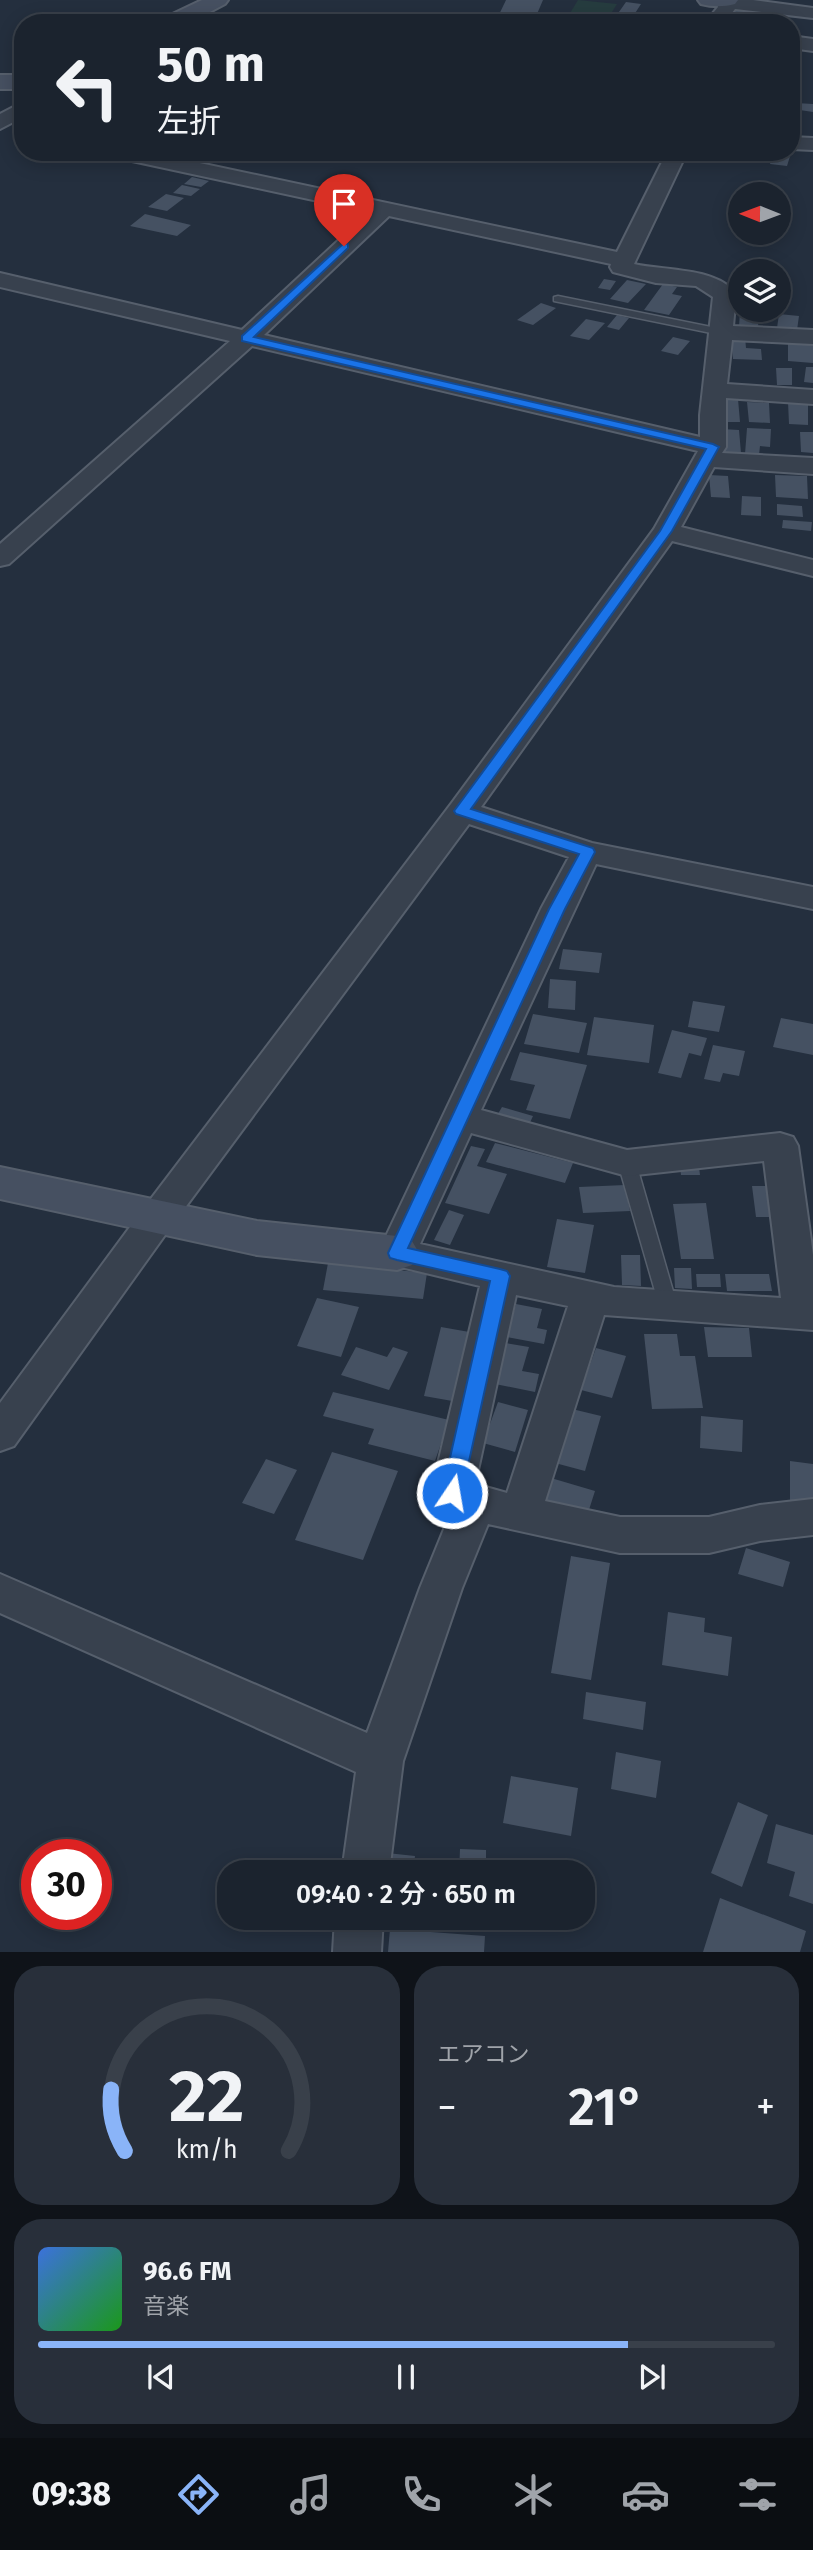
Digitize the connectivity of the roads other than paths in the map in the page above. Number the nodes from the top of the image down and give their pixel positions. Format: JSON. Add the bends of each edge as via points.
{"nodes":[{"id":1,"x":218,"y":0,"type":"edge"},
{"id":2,"x":720,"y":1,"type":"edge"},
{"id":3,"x":813,"y":13,"type":"edge"},
{"id":4,"x":190,"y":14,"type":"edge"},
{"id":5,"x":721,"y":14,"type":"edge"},
{"id":6,"x":160,"y":161,"type":"edge"},
{"id":7,"x":673,"y":161,"type":"edge"},
{"id":8,"x":384,"y":209,"type":"junction"},
{"id":9,"x":624,"y":260,"type":"junction"},
{"id":10,"x":0,"y":280,"type":"edge"},
{"id":11,"x":558,"y":299,"type":"dead end"},
{"id":12,"x":721,"y":332,"type":"junction"},
{"id":13,"x":813,"y":337,"type":"edge"},
{"id":14,"x":246,"y":339,"type":"junction"},
{"id":15,"x":715,"y":390,"type":"junction"},
{"id":16,"x":813,"y":397,"type":"edge"},
{"id":17,"x":709,"y":453,"type":"junction"},
{"id":18,"x":813,"y":466,"type":"edge"},
{"id":19,"x":666,"y":531,"type":"junction"},
{"id":20,"x":0,"y":558,"type":"edge"},
{"id":21,"x":813,"y":568,"type":"edge"},
{"id":22,"x":461,"y":811,"type":"junction"},
{"id":23,"x":587,"y":852,"type":"junction"},
{"id":24,"x":813,"y":898,"type":"edge"},
{"id":25,"x":459,"y":1117,"type":"junction"},
{"id":26,"x":627,"y":1163,"type":"junction"},
{"id":27,"x":0,"y":1183,"type":"edge"},
{"id":28,"x":157,"y":1217,"type":"junction"},
{"id":29,"x":397,"y":1253,"type":"junction"},
{"id":30,"x":500,"y":1276,"type":"junction"},
{"id":31,"x":590,"y":1297,"type":"junction"},
{"id":32,"x":668,"y":1306,"type":"junction"},
{"id":33,"x":807,"y":1315,"type":"edge"},
{"id":34,"x":0,"y":1434,"type":"edge"},
{"id":35,"x":475,"y":1504,"type":"junction"},
{"id":36,"x":521,"y":1513,"type":"junction"},
{"id":37,"x":813,"y":1517,"type":"edge"},
{"id":38,"x":0,"y":1593,"type":"edge"},
{"id":39,"x":380,"y":1761,"type":"junction"},
{"id":40,"x":368,"y":1860,"type":"edge"},
{"id":41,"x":358,"y":1930,"type":"edge"},
{"id":42,"x":357,"y":1951,"type":"edge"}],
"edges":[{"from":1,"to":4,"type":"street"},
{"from":2,"to":3,"type":"street"},
{"from":2,"to":5,"type":"street","via":[[727,7]]},
{"from":6,"to":8,"type":"street"},
{"from":7,"to":9,"type":"street"},
{"from":8,"to":9,"type":"street"},
{"from":8,"to":14,"type":"street"},
{"from":9,"to":12,"type":"street","via":[[621,267],[702,280],[725,294]]},
{"from":10,"to":14,"type":"street"},
{"from":11,"to":12,"type":"lane"},
{"from":12,"to":13,"type":"street"},
{"from":12,"to":15,"type":"street"},
{"from":14,"to":17,"type":"street"},
{"from":14,"to":20,"type":"street"},
{"from":15,"to":16,"type":"street"},
{"from":15,"to":17,"type":"street"},
{"from":17,"to":18,"type":"street"},
{"from":17,"to":19,"type":"street"},
{"from":19,"to":21,"type":"street"},
{"from":19,"to":22,"type":"street"},
{"from":22,"to":23,"type":"street"},
{"from":22,"to":28,"type":"street"},
{"from":23,"to":24,"type":"street"},
{"from":23,"to":25,"type":"street"},
{"from":25,"to":26,"type":"street"},
{"from":25,"to":29,"type":"street"},
{"from":26,"to":32,"type":"lane"},
{"from":26,"to":33,"type":"street","via":[[780,1146]]},
{"from":27,"to":28,"type":"street"},
{"from":28,"to":29,"type":"street","via":[[257,1238]]},
{"from":28,"to":34,"type":"street"},
{"from":29,"to":30,"type":"street"},
{"from":30,"to":31,"type":"street"},
{"from":30,"to":35,"type":"street","via":[[452,1493]]},
{"from":31,"to":32,"type":"street"},
{"from":31,"to":36,"type":"street"},
{"from":32,"to":33,"type":"street"},
{"from":35,"to":36,"type":"street"},
{"from":35,"to":39,"type":"street"},
{"from":36,"to":37,"type":"street","via":[[620,1535],[709,1535]]},
{"from":38,"to":39,"type":"street"},
{"from":39,"to":40,"type":"street"},
{"from":41,"to":42,"type":"street"}]}
